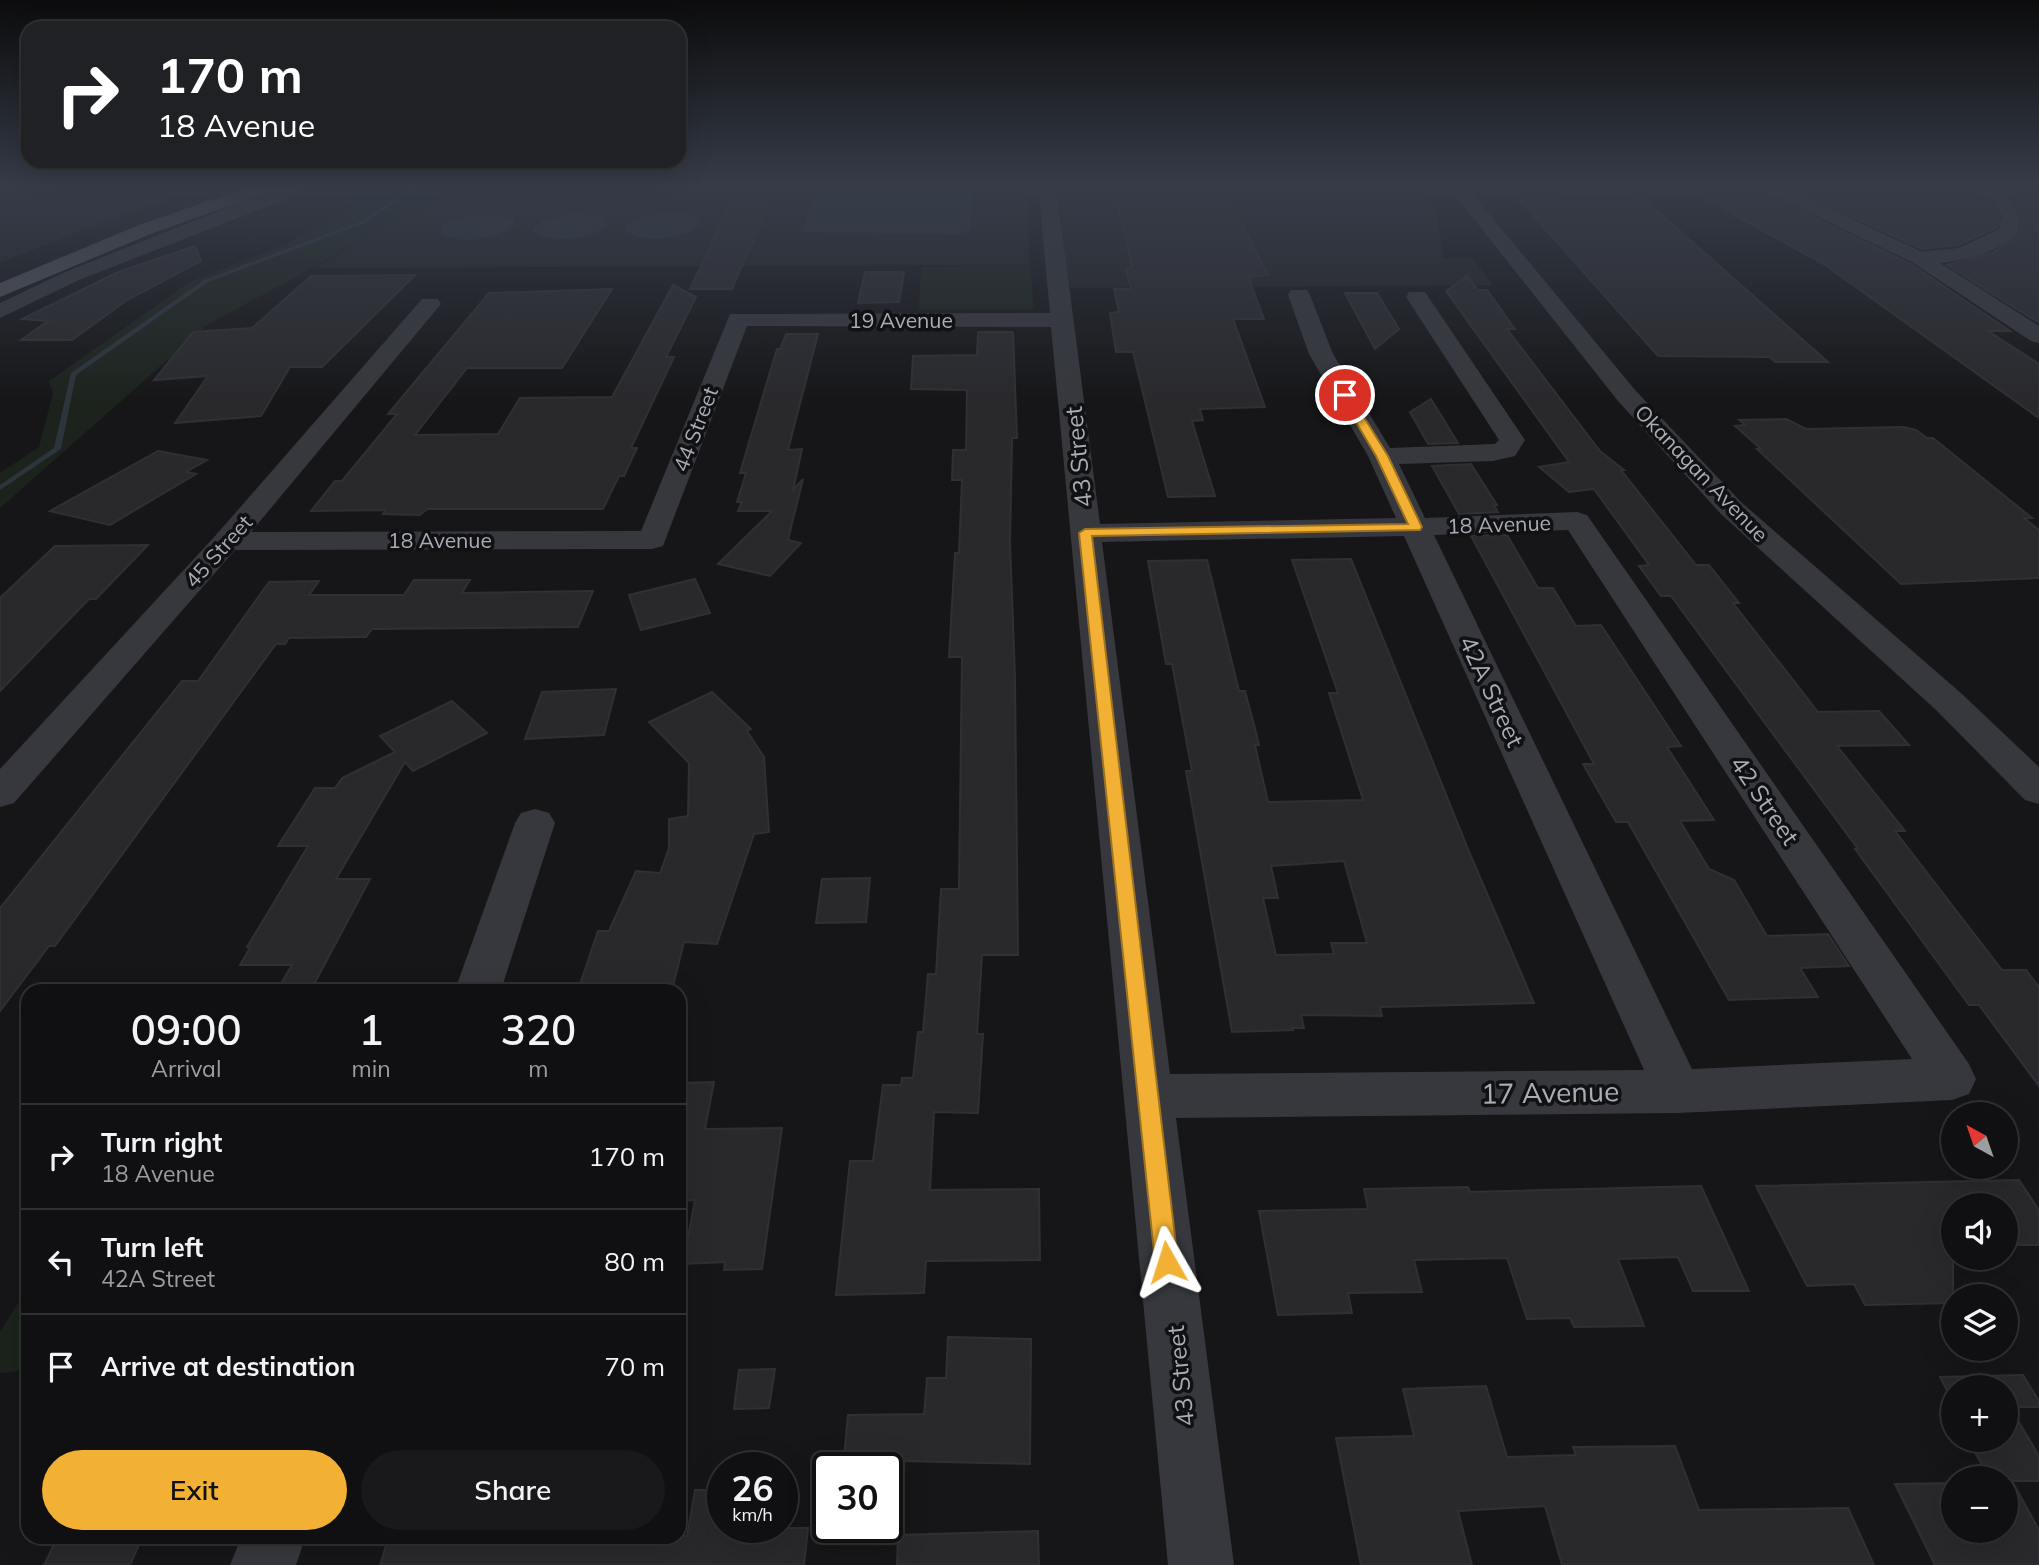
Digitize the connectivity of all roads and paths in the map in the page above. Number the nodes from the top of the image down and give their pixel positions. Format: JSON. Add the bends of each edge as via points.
{"nodes":[{"id":1,"x":78,"y":258,"type":"edge"},
{"id":2,"x":118,"y":258,"type":"edge"},
{"id":3,"x":1056,"y":258,"type":"edge"},
{"id":4,"x":1515,"y":258,"type":"edge"},
{"id":5,"x":1919,"y":258,"type":"edge"},
{"id":6,"x":0,"y":291,"type":"edge"},
{"id":7,"x":1299,"y":295,"type":"dead end"},
{"id":8,"x":1417,"y":297,"type":"dead end"},
{"id":9,"x":430,"y":304,"type":"dead end"},
{"id":10,"x":0,"y":311,"type":"edge"},
{"id":11,"x":738,"y":319,"type":"joint"},
{"id":12,"x":1064,"y":320,"type":"junction"},
{"id":13,"x":2039,"y":336,"type":"edge"},
{"id":14,"x":1382,"y":456,"type":"junction"},
{"id":15,"x":1577,"y":521,"type":"joint"},
{"id":16,"x":1416,"y":527,"type":"junction"},
{"id":17,"x":1085,"y":533,"type":"junction"},
{"id":18,"x":652,"y":540,"type":"joint"},
{"id":19,"x":228,"y":541,"type":"junction"},
{"id":20,"x":2039,"y":790,"type":"edge"},
{"id":21,"x":0,"y":793,"type":"edge"},
{"id":22,"x":535,"y":823,"type":"dead end"},
{"id":23,"x":480,"y":984,"type":"edge"},
{"id":24,"x":1952,"y":1079,"type":"joint"},
{"id":25,"x":1678,"y":1091,"type":"junction"},
{"id":26,"x":1148,"y":1096,"type":"junction"},
{"id":27,"x":271,"y":1544,"type":"edge"},
{"id":28,"x":263,"y":1565,"type":"edge"},
{"id":29,"x":1201,"y":1565,"type":"edge"}],
"edges":[{"from":1,"to":6,"type":"main road"},
{"from":2,"to":10,"type":"street"},
{"from":3,"to":12,"type":"street","name":"43 Street"},
{"from":4,"to":20,"type":"street","name":"Okanagan Avenue","via":[[1627,396],[1731,508],[1949,702]]},
{"from":5,"to":13,"type":"street"},
{"from":7,"to":14,"type":"street","name":"42A Street","via":[[1321,354]]},
{"from":8,"to":14,"type":"street","via":[[1512,440],[1505,450],[1493,453]]},
{"from":9,"to":19,"type":"street","name":"45 Street"},
{"from":11,"to":12,"type":"street","name":"19 Avenue"},
{"from":11,"to":18,"type":"street","name":"44 Street"},
{"from":12,"to":17,"type":"street","name":"43 Street"},
{"from":14,"to":16,"type":"street","name":"42A Street"},
{"from":15,"to":16,"type":"street","name":"18 Avenue"},
{"from":15,"to":24,"type":"street","name":"42 Street"},
{"from":16,"to":17,"type":"street","name":"18 Avenue"},
{"from":16,"to":25,"type":"street","name":"42A Street"},
{"from":17,"to":26,"type":"street","name":"43 Street"},
{"from":18,"to":19,"type":"street","name":"18 Avenue"},
{"from":19,"to":21,"type":"street","name":"45 Street"},
{"from":22,"to":23,"type":"street"},
{"from":24,"to":25,"type":"street","name":"17 Avenue"},
{"from":25,"to":26,"type":"street","name":"17 Avenue"},
{"from":26,"to":29,"type":"street","name":"43 Street"},
{"from":27,"to":28,"type":"street"}]}
